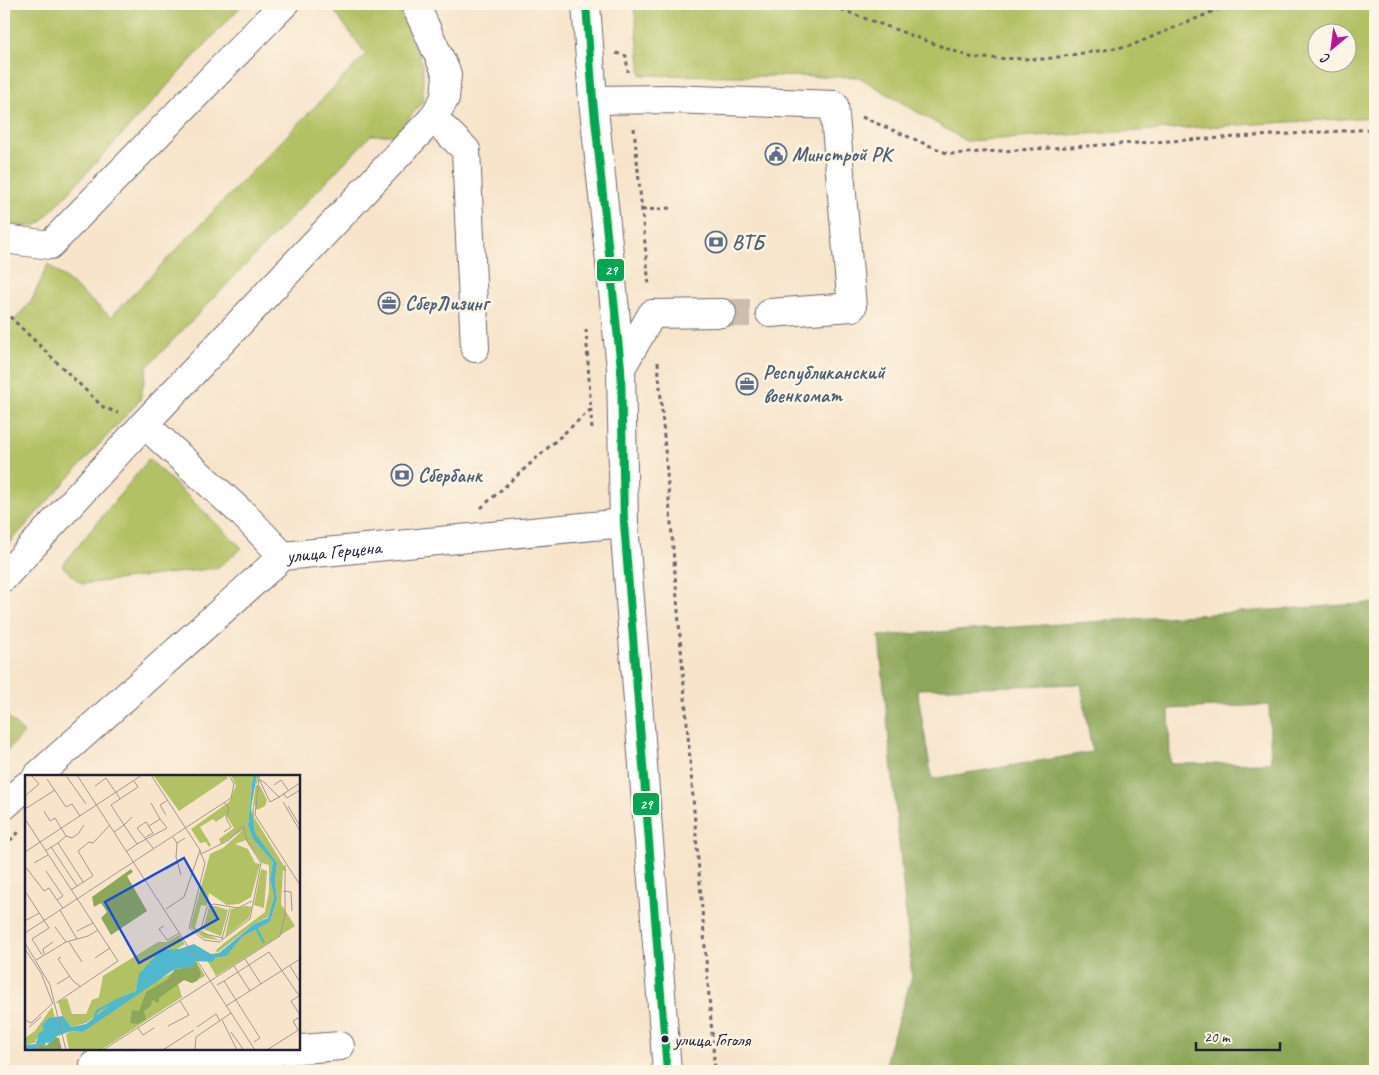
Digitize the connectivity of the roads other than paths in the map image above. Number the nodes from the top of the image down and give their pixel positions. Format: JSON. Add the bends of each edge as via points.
{"nodes":[{"id":1,"x":284,"y":4,"type":"edge"},
{"id":2,"x":416,"y":4,"type":"edge"},
{"id":3,"x":586,"y":4,"type":"edge"},
{"id":4,"x":593,"y":100,"type":"junction"},
{"id":5,"x":433,"y":118,"type":"junction"},
{"id":6,"x":4,"y":239,"type":"edge"},
{"id":7,"x":722,"y":313,"type":"tunnel mouth"},
{"id":8,"x":770,"y":313,"type":"tunnel mouth"},
{"id":9,"x":475,"y":348,"type":"dead end"},
{"id":10,"x":621,"y":368,"type":"junction"},
{"id":11,"x":144,"y":424,"type":"junction"},
{"id":12,"x":624,"y":523,"type":"junction"},
{"id":13,"x":283,"y":556,"type":"junction"},
{"id":14,"x":4,"y":578,"type":"edge"},
{"id":15,"x":38,"y":775,"type":"edge"},
{"id":16,"x":25,"y":787,"type":"edge"},
{"id":17,"x":4,"y":806,"type":"edge"},
{"id":18,"x":340,"y":1046,"type":"dead end"},
{"id":19,"x":300,"y":1049,"type":"edge"},
{"id":20,"x":278,"y":1050,"type":"edge"},
{"id":21,"x":94,"y":1062,"type":"edge"},
{"id":22,"x":667,"y":1071,"type":"edge"}],
"edges":[{"from":1,"to":6,"type":"main road","via":[[50,245]]},
{"from":2,"to":5,"type":"main road","via":[[448,74],[445,98]]},
{"from":3,"to":4,"type":"main road"},
{"from":4,"to":8,"type":"main road","via":[[671,99],[834,106],[852,306]]},
{"from":4,"to":10,"type":"main road"},
{"from":5,"to":9,"type":"main road","via":[[466,150]]},
{"from":5,"to":11,"type":"main road"},
{"from":7,"to":10,"type":"main road","via":[[652,314]]},
{"from":10,"to":12,"type":"main road"},
{"from":11,"to":13,"type":"main road","via":[[244,515]]},
{"from":11,"to":14,"type":"main road"},
{"from":12,"to":13,"type":"main road","name":"улица Герцена"},
{"from":12,"to":22,"type":"main road"},
{"from":13,"to":15,"type":"main road","name":"улица Герцена"},
{"from":16,"to":17,"type":"main road"},
{"from":18,"to":19,"type":"main road"},
{"from":20,"to":21,"type":"main road"}]}
